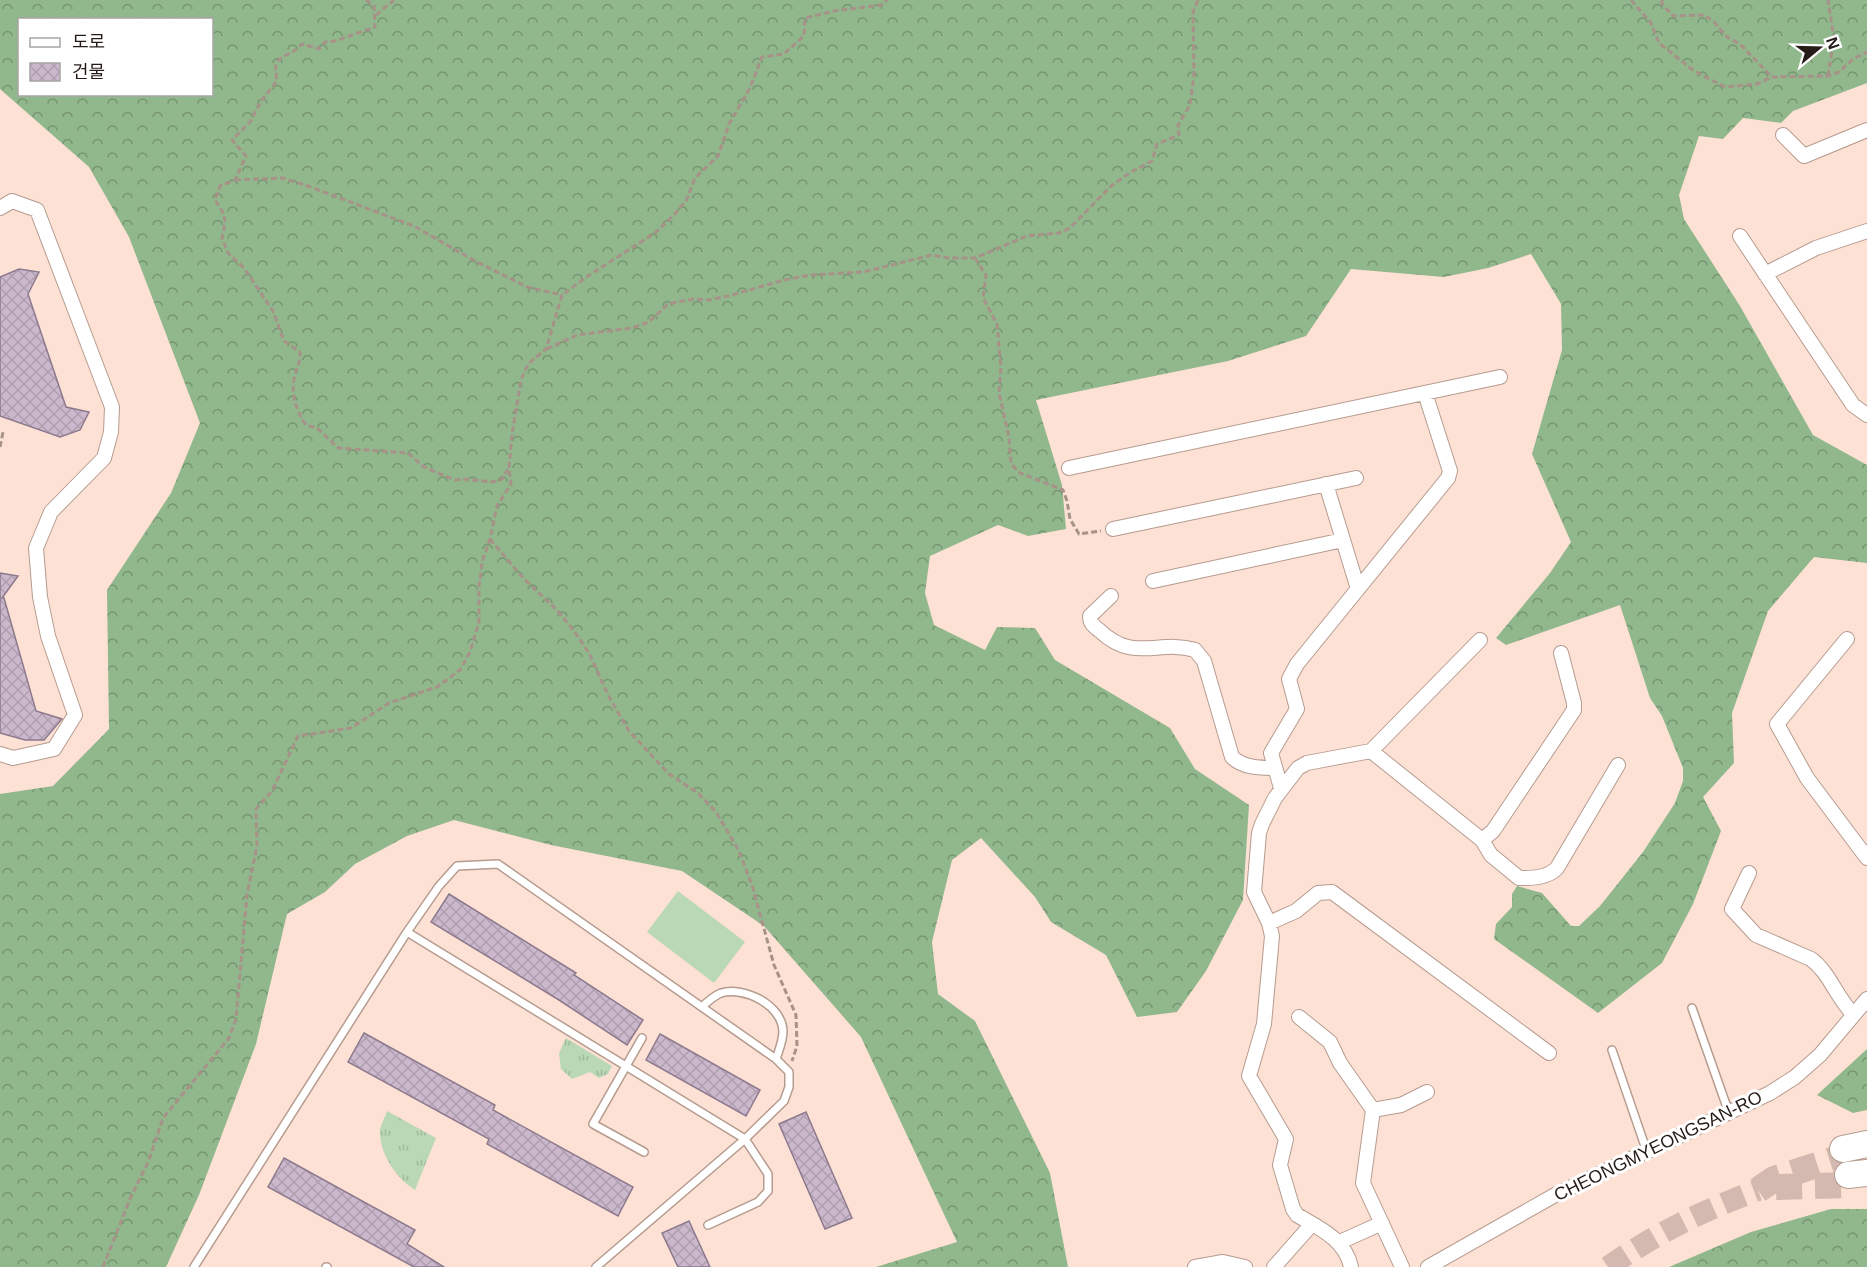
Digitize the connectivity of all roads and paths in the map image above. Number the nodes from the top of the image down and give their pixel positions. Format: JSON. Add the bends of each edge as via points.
{"nodes":[{"id":1,"x":366,"y":0,"type":"edge"},
{"id":2,"x":394,"y":0,"type":"edge"},
{"id":3,"x":868,"y":0,"type":"edge"},
{"id":4,"x":886,"y":0,"type":"edge"},
{"id":5,"x":1198,"y":0,"type":"edge"},
{"id":6,"x":1631,"y":0,"type":"edge"},
{"id":7,"x":1662,"y":0,"type":"edge"},
{"id":8,"x":1828,"y":0,"type":"edge"},
{"id":9,"x":870,"y":6,"type":"junction"},
{"id":10,"x":376,"y":15,"type":"junction"},
{"id":11,"x":1867,"y":52,"type":"edge"},
{"id":12,"x":1828,"y":75,"type":"junction"},
{"id":13,"x":1772,"y":77,"type":"junction"},
{"id":14,"x":1867,"y":130,"type":"edge"},
{"id":15,"x":1783,"y":135,"type":"dead end"},
{"id":16,"x":235,"y":180,"type":"junction"},
{"id":17,"x":0,"y":208,"type":"edge"},
{"id":18,"x":1740,"y":236,"type":"dead end"},
{"id":19,"x":1865,"y":236,"type":"edge"},
{"id":20,"x":975,"y":258,"type":"junction"},
{"id":21,"x":1765,"y":274,"type":"junction"},
{"id":22,"x":562,"y":295,"type":"junction"},
{"id":23,"x":546,"y":349,"type":"junction"},
{"id":24,"x":1500,"y":377,"type":"dead end"},
{"id":25,"x":1425,"y":393,"type":"junction"},
{"id":26,"x":1867,"y":414,"type":"edge"},
{"id":27,"x":3,"y":432,"type":"dead end"},
{"id":28,"x":0,"y":447,"type":"edge"},
{"id":29,"x":509,"y":468,"type":"junction"},
{"id":30,"x":1069,"y":468,"type":"dead end"},
{"id":31,"x":1356,"y":478,"type":"dead end"},
{"id":32,"x":1326,"y":484,"type":"junction"},
{"id":33,"x":1113,"y":529,"type":"joint"},
{"id":34,"x":490,"y":539,"type":"junction"},
{"id":35,"x":1343,"y":540,"type":"junction"},
{"id":36,"x":1153,"y":581,"type":"dead end"},
{"id":37,"x":1358,"y":588,"type":"junction"},
{"id":38,"x":1111,"y":596,"type":"dead end"},
{"id":39,"x":1846,"y":639,"type":"dead end"},
{"id":40,"x":1479,"y":640,"type":"dead end"},
{"id":41,"x":1561,"y":653,"type":"dead end"},
{"id":42,"x":1371,"y":751,"type":"junction"},
{"id":43,"x":0,"y":754,"type":"edge"},
{"id":44,"x":1618,"y":765,"type":"dead end"},
{"id":45,"x":1275,"y":768,"type":"junction"},
{"id":46,"x":1281,"y":788,"type":"junction"},
{"id":47,"x":1482,"y":840,"type":"junction"},
{"id":48,"x":1867,"y":858,"type":"edge"},
{"id":49,"x":1749,"y":873,"type":"dead end"},
{"id":50,"x":1269,"y":923,"type":"junction"},
{"id":51,"x":407,"y":932,"type":"junction"},
{"id":52,"x":1867,"y":999,"type":"edge"},
{"id":53,"x":702,"y":1007,"type":"junction"},
{"id":54,"x":1692,"y":1008,"type":"dead end"},
{"id":55,"x":1854,"y":1014,"type":"junction"},
{"id":56,"x":1299,"y":1017,"type":"dead end"},
{"id":57,"x":642,"y":1038,"type":"dead end"},
{"id":58,"x":1612,"y":1050,"type":"dead end"},
{"id":59,"x":1549,"y":1053,"type":"dead end"},
{"id":60,"x":776,"y":1059,"type":"junction"},
{"id":61,"x":625,"y":1066,"type":"junction"},
{"id":62,"x":789,"y":1072,"type":"junction"},
{"id":63,"x":1427,"y":1092,"type":"dead end"},
{"id":64,"x":1373,"y":1110,"type":"junction"},
{"id":65,"x":1729,"y":1113,"type":"junction"},
{"id":66,"x":745,"y":1139,"type":"junction"},
{"id":67,"x":644,"y":1152,"type":"dead end"},
{"id":68,"x":1647,"y":1152,"type":"junction"},
{"id":69,"x":1382,"y":1223,"type":"junction"},
{"id":70,"x":1312,"y":1224,"type":"junction"},
{"id":71,"x":708,"y":1225,"type":"dead end"},
{"id":72,"x":1340,"y":1242,"type":"junction"},
{"id":73,"x":103,"y":1267,"type":"edge"},
{"id":74,"x":194,"y":1267,"type":"edge"},
{"id":75,"x":596,"y":1267,"type":"edge"},
{"id":76,"x":1195,"y":1267,"type":"edge"},
{"id":77,"x":1245,"y":1267,"type":"edge"},
{"id":78,"x":1274,"y":1267,"type":"edge"},
{"id":79,"x":1351,"y":1267,"type":"edge"},
{"id":80,"x":1402,"y":1267,"type":"edge"},
{"id":81,"x":1428,"y":1267,"type":"edge"}],
"edges":[{"from":1,"to":10,"type":"path","via":[[374,6]]},
{"from":2,"to":10,"type":"path"},
{"from":3,"to":9,"type":"path"},
{"from":4,"to":9,"type":"path"},
{"from":5,"to":20,"type":"path","via":[[1193,12],[1194,75],[1190,105],[1178,125],[1179,135],[1157,144],[1152,160],[1112,186],[1070,228],[1027,236]]},
{"from":6,"to":13,"type":"path","via":[[1651,23],[1659,43],[1694,71],[1725,87],[1757,84]]},
{"from":7,"to":13,"type":"path","via":[[1673,16],[1705,15]]},
{"from":8,"to":12,"type":"path","via":[[1834,39]]},
{"from":9,"to":22,"type":"path","via":[[805,18],[804,36],[784,54],[762,57],[718,156],[695,178],[687,199],[675,214],[655,233]]},
{"from":10,"to":16,"type":"path","via":[[375,27],[325,42],[319,49],[302,44],[278,59],[274,67],[277,81],[250,122],[232,140],[246,156]]},
{"from":11,"to":12,"type":"path","via":[[1839,72]]},
{"from":12,"to":13,"type":"path"},
{"from":14,"to":15,"type":"street","via":[[1804,156]]},
{"from":16,"to":22,"type":"path","via":[[283,178],[299,183],[414,226],[527,287]]},
{"from":16,"to":29,"type":"path","via":[[220,186],[215,200],[224,214],[222,238],[228,253],[244,268],[273,311],[284,341],[300,352],[295,406],[306,426],[317,428],[338,448],[408,453],[424,467],[455,480],[493,482]]},
{"from":17,"to":43,"type":"street","via":[[12,201],[37,210],[112,407],[104,458],[51,512],[36,548],[48,636],[75,715],[54,749],[13,758]]},
{"from":18,"to":21,"type":"street"},
{"from":19,"to":21,"type":"street","via":[[1810,250]]},
{"from":20,"to":23,"type":"path","via":[[932,255],[863,272],[784,280],[728,297],[676,302],[649,322],[633,328],[577,335]]},
{"from":20,"to":33,"type":"path","via":[[986,275],[983,298],[997,324],[999,393],[1010,437],[1011,463],[1018,471],[1063,490],[1070,519],[1079,534]]},
{"from":21,"to":26,"type":"street","via":[[1853,405]]},
{"from":22,"to":23,"type":"path"},
{"from":23,"to":29,"type":"path","via":[[528,364],[521,380]]},
{"from":24,"to":25,"type":"street"},
{"from":25,"to":30,"type":"street"},
{"from":25,"to":37,"type":"street","via":[[1450,471],[1448,478]]},
{"from":27,"to":28,"type":"path"},
{"from":29,"to":34,"type":"path","via":[[511,484],[497,506]]},
{"from":31,"to":32,"type":"street"},
{"from":32,"to":33,"type":"street"},
{"from":32,"to":35,"type":"street"},
{"from":34,"to":62,"type":"path","via":[[574,631],[629,731],[669,774],[716,812],[739,851],[774,965],[796,1016],[797,1046]]},
{"from":34,"to":73,"type":"path","via":[[482,562],[479,622],[460,670],[437,687],[389,703],[351,728],[298,736],[272,791],[256,809],[257,846],[247,895],[236,1019],[229,1038],[163,1118]]},
{"from":35,"to":36,"type":"street"},
{"from":35,"to":37,"type":"street"},
{"from":37,"to":45,"type":"street","via":[[1288,680],[1297,709],[1271,753]]},
{"from":38,"to":45,"type":"street","via":[[1090,616],[1091,624],[1110,641],[1138,650],[1195,650],[1204,661],[1232,757],[1256,768]]},
{"from":39,"to":48,"type":"street","via":[[1777,723],[1806,778]]},
{"from":40,"to":42,"type":"street"},
{"from":41,"to":47,"type":"street","via":[[1574,710],[1493,831]]},
{"from":42,"to":46,"type":"street","via":[[1307,763]]},
{"from":42,"to":47,"type":"street"},
{"from":44,"to":47,"type":"street","via":[[1547,876],[1519,878],[1491,855]]},
{"from":45,"to":46,"type":"street"},
{"from":46,"to":50,"type":"street","via":[[1262,824],[1254,892]]},
{"from":49,"to":55,"type":"street","via":[[1732,909],[1756,935],[1817,963],[1839,999]]},
{"from":50,"to":59,"type":"street","via":[[1296,911],[1318,893],[1332,892]]},
{"from":50,"to":70,"type":"street","via":[[1272,936],[1264,1024],[1249,1076],[1286,1139],[1280,1165],[1293,1209]]},
{"from":51,"to":53,"type":"lane","via":[[457,866],[498,864]]},
{"from":51,"to":61,"type":"lane"},
{"from":51,"to":74,"type":"lane"},
{"from":52,"to":55,"type":"street","name":"CHEONGMYEONGSAN-RO"},
{"from":53,"to":60,"type":"lane"},
{"from":53,"to":60,"type":"lane","via":[[721,993],[738,991],[756,996],[783,1029]]},
{"from":54,"to":65,"type":"lane"},
{"from":55,"to":65,"type":"street","name":"CHEONGMYEONGSAN-RO","via":[[1820,1055],[1795,1077]]},
{"from":56,"to":64,"type":"street","via":[[1330,1042]]},
{"from":57,"to":61,"type":"lane"},
{"from":58,"to":68,"type":"lane"},
{"from":60,"to":62,"type":"lane"},
{"from":61,"to":66,"type":"lane"},
{"from":61,"to":67,"type":"lane","via":[[593,1124]]},
{"from":62,"to":66,"type":"lane","via":[[784,1101]]},
{"from":63,"to":64,"type":"street","via":[[1401,1105]]},
{"from":64,"to":69,"type":"street","via":[[1363,1183]]},
{"from":65,"to":68,"type":"street","name":"CHEONGMYEONGSAN-RO"},
{"from":66,"to":71,"type":"lane","via":[[768,1174],[768,1191],[758,1202]]},
{"from":66,"to":75,"type":"lane"},
{"from":68,"to":81,"type":"street","name":"CHEONGMYEONGSAN-RO","via":[[1555,1195]]},
{"from":69,"to":72,"type":"street"},
{"from":69,"to":80,"type":"street"},
{"from":70,"to":72,"type":"street"},
{"from":70,"to":78,"type":"street"},
{"from":72,"to":79,"type":"street"},
{"from":76,"to":77,"type":"street","via":[[1223,1262]]}]}
